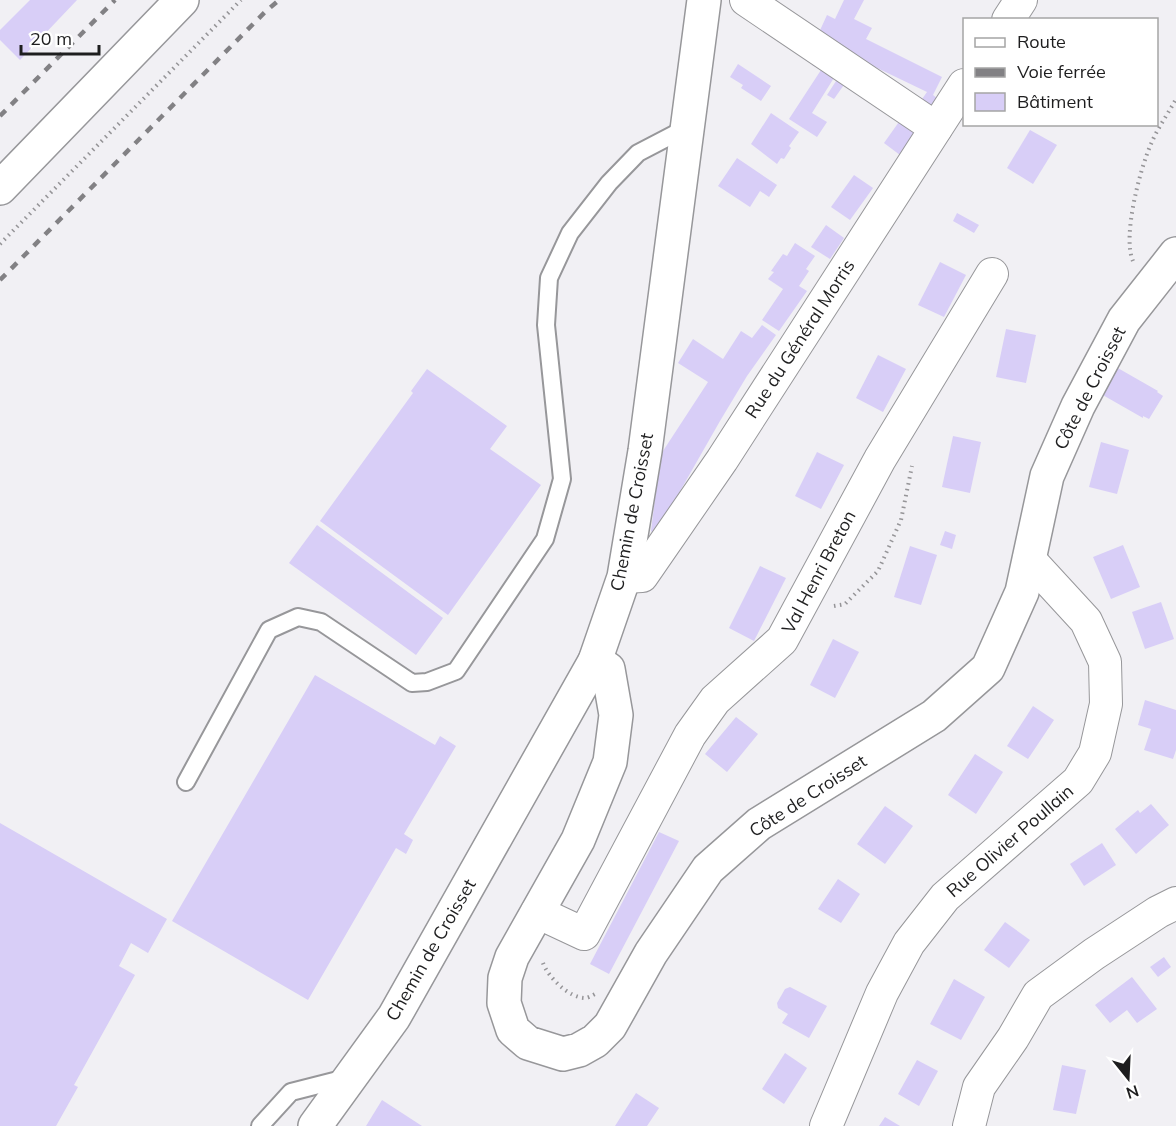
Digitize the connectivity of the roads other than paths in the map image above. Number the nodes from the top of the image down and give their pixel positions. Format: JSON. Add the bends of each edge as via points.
{"nodes":[{"id":1,"x":182,"y":0,"type":"edge"},
{"id":2,"x":704,"y":0,"type":"edge"},
{"id":3,"x":746,"y":0,"type":"edge"},
{"id":4,"x":1021,"y":0,"type":"edge"},
{"id":5,"x":1009,"y":18,"type":"edge"},
{"id":6,"x":963,"y":87,"type":"edge"},
{"id":7,"x":686,"y":128,"type":"junction"},
{"id":8,"x":936,"y":128,"type":"junction"},
{"id":9,"x":0,"y":188,"type":"edge"},
{"id":10,"x":1176,"y":254,"type":"edge"},
{"id":11,"x":992,"y":274,"type":"dead end"},
{"id":12,"x":1029,"y":559,"type":"junction"},
{"id":13,"x":624,"y":577,"type":"junction"},
{"id":14,"x":595,"y":661,"type":"junction"},
{"id":15,"x":186,"y":782,"type":"dead end"},
{"id":16,"x":1176,"y":903,"type":"edge"},
{"id":17,"x":537,"y":912,"type":"junction"},
{"id":18,"x":350,"y":1077,"type":"junction"},
{"id":19,"x":260,"y":1126,"type":"edge"},
{"id":20,"x":315,"y":1126,"type":"edge"},
{"id":21,"x":826,"y":1126,"type":"edge"},
{"id":22,"x":969,"y":1126,"type":"edge"}],
"edges":[{"from":1,"to":9,"type":"street"},
{"from":2,"to":7,"type":"street","name":"Chemin de Croisset"},
{"from":3,"to":8,"type":"street"},
{"from":4,"to":5,"type":"street"},
{"from":6,"to":8,"type":"street","name":"Rue du Général Morris"},
{"from":7,"to":13,"type":"street","name":"Chemin de Croisset","via":[[645,451]]},
{"from":7,"to":15,"type":"lane","via":[[638,153],[609,183],[570,233],[549,278],[546,325],[562,479],[545,539],[456,671],[412,683],[321,621],[298,617],[269,630]]},
{"from":8,"to":13,"type":"street","name":"Rue du Général Morris","via":[[722,460],[641,576]]},
{"from":10,"to":12,"type":"street","name":"Côte de Croisset","via":[[1124,320],[1078,406],[1047,476]]},
{"from":11,"to":17,"type":"street","name":"Val Henri Breton","via":[[880,459],[783,640],[715,700],[690,735],[584,934]]},
{"from":12,"to":17,"type":"street","name":"Côte de Croisset","via":[[1022,592],[988,668],[933,716],[759,824],[708,869],[651,953],[610,1026],[595,1041],[563,1054],[528,1043],[513,1030],[504,1003],[505,978],[512,957]]},
{"from":12,"to":21,"type":"street","name":"Rue Olivier Poullain","via":[[1086,621],[1105,662],[1106,704],[1095,753],[1078,781],[945,897],[909,943],[882,993]]},
{"from":13,"to":14,"type":"street","name":"Chemin de Croisset"},
{"from":14,"to":17,"type":"street","name":"Côte de Croisset","via":[[608,669],[616,715],[610,762],[578,840]]},
{"from":14,"to":18,"type":"street","name":"Chemin de Croisset","via":[[394,1017]]},
{"from":16,"to":22,"type":"street","via":[[1094,954],[1038,995],[979,1087]]},
{"from":18,"to":19,"type":"lane","via":[[291,1092]]},
{"from":18,"to":20,"type":"street","name":"Chemin de Croisset"}]}
